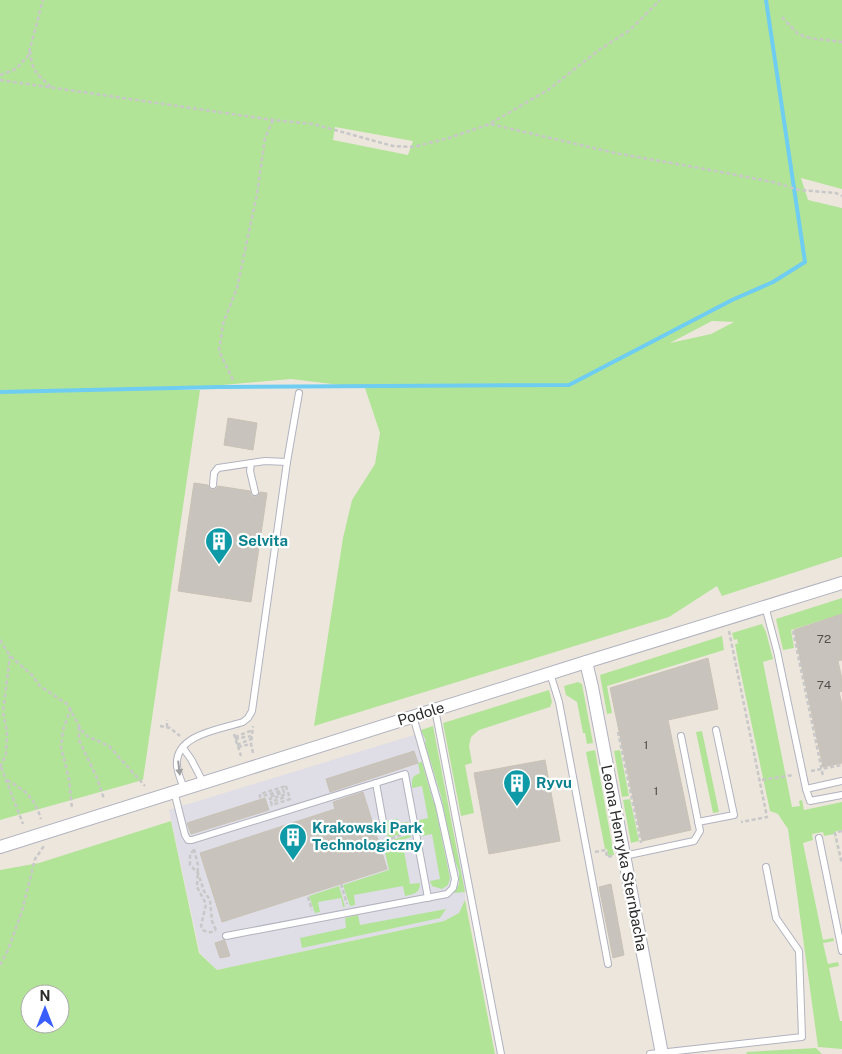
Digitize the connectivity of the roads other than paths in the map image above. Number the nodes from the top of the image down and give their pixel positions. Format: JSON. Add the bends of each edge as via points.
{"nodes":[{"id":1,"x":299,"y":393,"type":"dead end"},
{"id":2,"x":287,"y":462,"type":"junction"},
{"id":3,"x":251,"y":463,"type":"junction"},
{"id":4,"x":213,"y":485,"type":"dead end"},
{"id":5,"x":255,"y":492,"type":"dead end"},
{"id":6,"x":842,"y":583,"type":"edge"},
{"id":7,"x":765,"y":606,"type":"junction"},
{"id":8,"x":586,"y":662,"type":"junction"},
{"id":9,"x":550,"y":673,"type":"junction"},
{"id":10,"x":435,"y":709,"type":"junction"},
{"id":11,"x":413,"y":716,"type":"junction"},
{"id":12,"x":716,"y":730,"type":"dead end"},
{"id":13,"x":682,"y":736,"type":"dead end"},
{"id":14,"x":184,"y":746,"type":"junction"},
{"id":15,"x":842,"y":781,"type":"edge"},
{"id":16,"x":203,"y":782,"type":"junction"},
{"id":17,"x":376,"y":783,"type":"junction"},
{"id":18,"x":806,"y":789,"type":"junction"},
{"id":19,"x":179,"y":790,"type":"junction"},
{"id":20,"x":842,"y":795,"type":"edge"},
{"id":21,"x":384,"y":822,"type":"dead end"},
{"id":22,"x":698,"y":822,"type":"junction"},
{"id":23,"x":819,"y":838,"type":"dead end"},
{"id":24,"x":0,"y":847,"type":"edge"},
{"id":25,"x":624,"y":856,"type":"junction"},
{"id":26,"x":766,"y":867,"type":"dead end"},
{"id":27,"x":428,"y":898,"type":"junction"},
{"id":28,"x":839,"y":923,"type":"edge"},
{"id":29,"x":226,"y":936,"type":"road end"},
{"id":30,"x":842,"y":951,"type":"edge"},
{"id":31,"x":608,"y":964,"type":"dead end"},
{"id":32,"x":658,"y":1053,"type":"edge"},
{"id":33,"x":501,"y":1054,"type":"edge"}],
"edges":[{"from":1,"to":2,"type":"lane"},
{"from":2,"to":3,"type":"lane"},
{"from":2,"to":14,"type":"lane","via":[[251,712],[243,722],[205,733]]},
{"from":3,"to":4,"type":"lane","via":[[218,468]]},
{"from":3,"to":5,"type":"lane"},
{"from":6,"to":7,"type":"street","name":"Podole"},
{"from":7,"to":8,"type":"street","name":"Podole"},
{"from":7,"to":18,"type":"lane"},
{"from":8,"to":9,"type":"street","name":"Podole"},
{"from":8,"to":25,"type":"street","name":"Leona Henryka Sternbacha"},
{"from":9,"to":10,"type":"street","name":"Podole"},
{"from":9,"to":31,"type":"lane","via":[[560,708]]},
{"from":10,"to":11,"type":"street","name":"Podole"},
{"from":10,"to":33,"type":"lane"},
{"from":11,"to":16,"type":"street","name":"Podole"},
{"from":11,"to":27,"type":"lane","via":[[439,806],[455,879],[446,894]]},
{"from":12,"to":22,"type":"lane","via":[[734,815]]},
{"from":13,"to":22,"type":"lane"},
{"from":14,"to":16,"type":"lane"},
{"from":14,"to":19,"type":"lane","one_way":true,"via":[[177,764]]},
{"from":15,"to":18,"type":"lane"},
{"from":16,"to":19,"type":"street","name":"Podole"},
{"from":17,"to":19,"type":"lane","via":[[192,840],[184,835]]},
{"from":17,"to":21,"type":"lane"},
{"from":17,"to":27,"type":"lane","via":[[405,774]]},
{"from":18,"to":20,"type":"lane","via":[[810,801]]},
{"from":19,"to":24,"type":"street","name":"Podole"},
{"from":22,"to":25,"type":"lane","via":[[700,831],[694,841]]},
{"from":23,"to":28,"type":"lane"},
{"from":25,"to":32,"type":"street","name":"Leona Henryka Sternbacha"},
{"from":26,"to":32,"type":"lane","via":[[776,918],[799,951],[802,1037]]},
{"from":27,"to":29,"type":"lane"},
{"from":28,"to":30,"type":"lane"}]}
